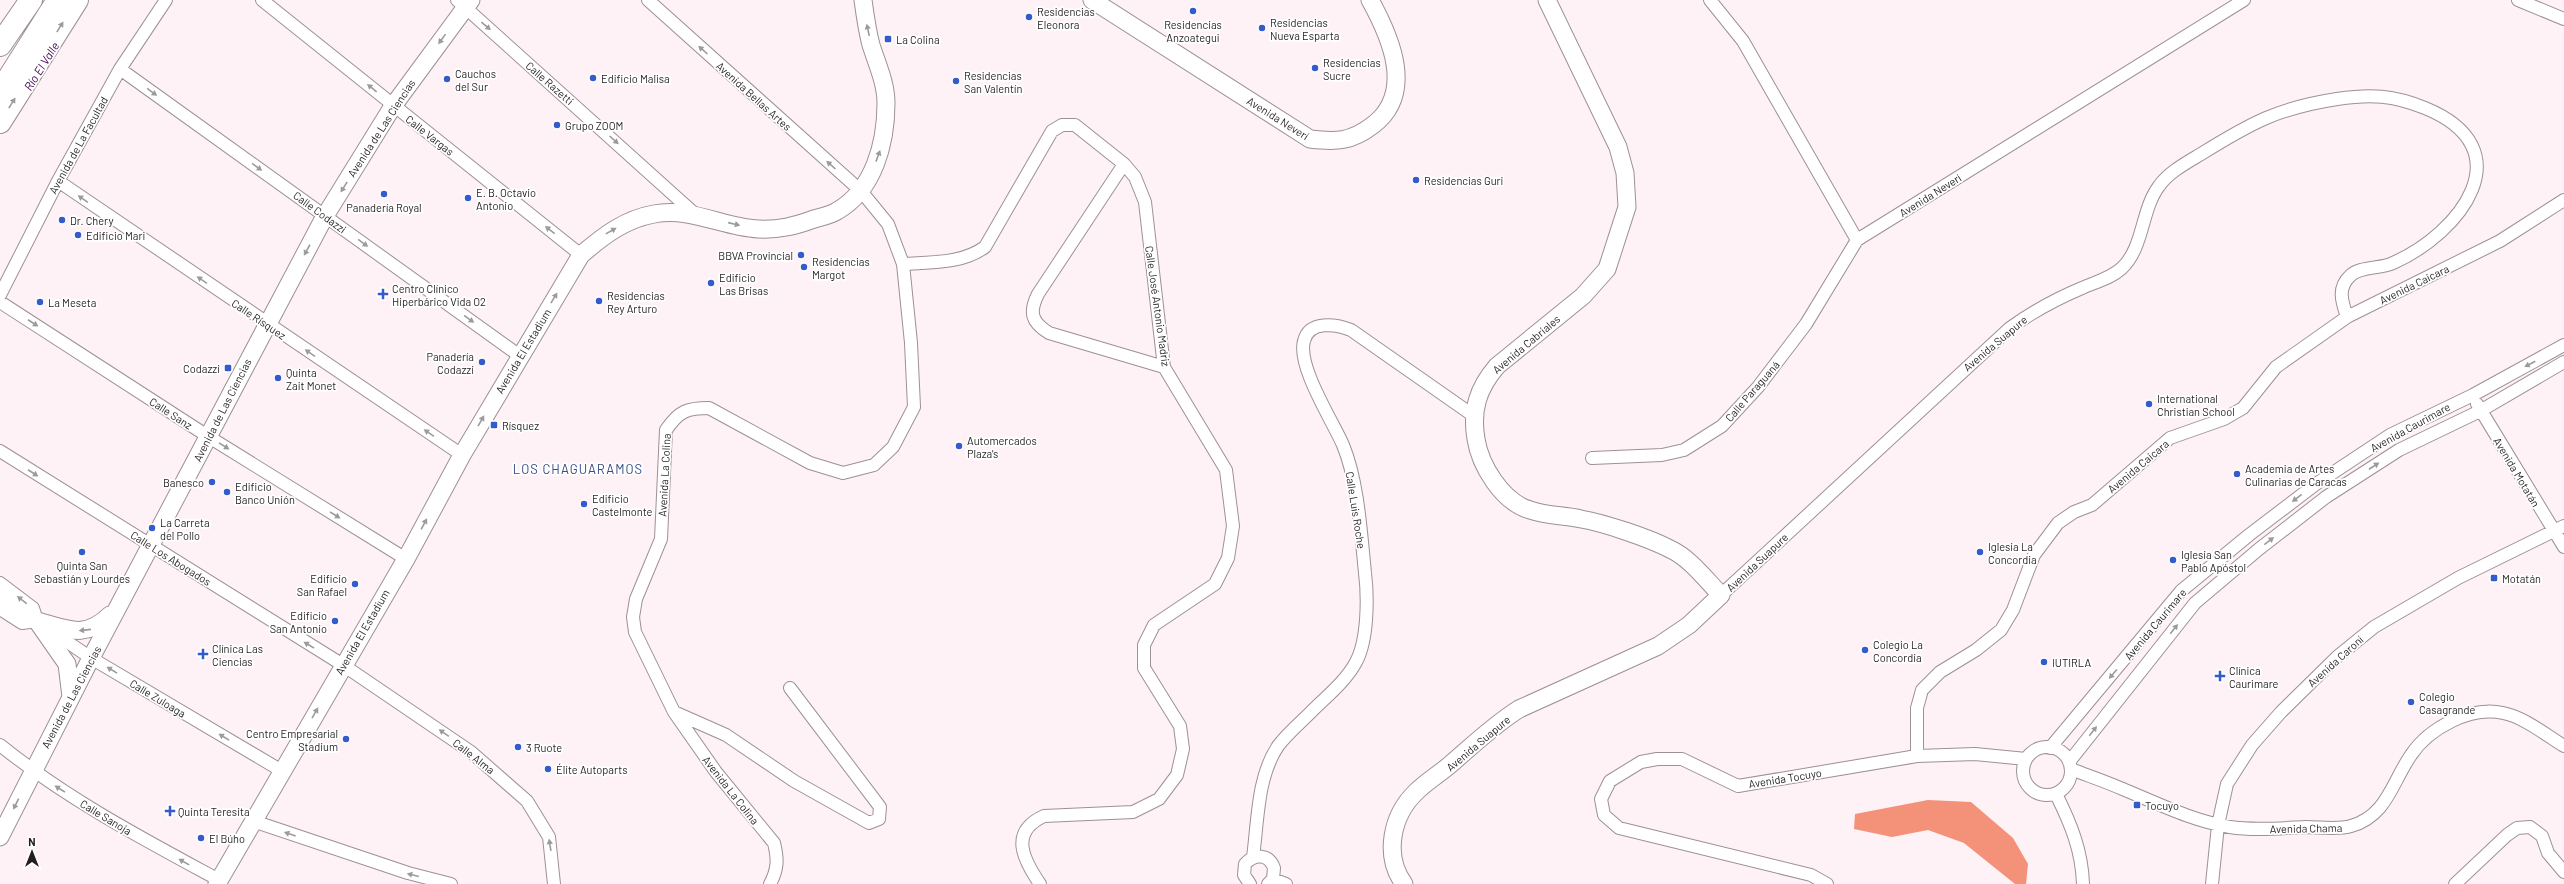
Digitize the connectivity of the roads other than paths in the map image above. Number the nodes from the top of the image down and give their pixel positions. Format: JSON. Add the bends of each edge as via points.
{"nodes":[{"id":1,"x":31,"y":0,"type":"edge"},
{"id":2,"x":58,"y":0,"type":"edge"},
{"id":3,"x":77,"y":0,"type":"edge"},
{"id":4,"x":166,"y":0,"type":"edge"},
{"id":5,"x":262,"y":0,"type":"edge"},
{"id":6,"x":648,"y":0,"type":"edge"},
{"id":7,"x":863,"y":0,"type":"edge"},
{"id":8,"x":1092,"y":0,"type":"edge"},
{"id":9,"x":1370,"y":0,"type":"edge"},
{"id":10,"x":1547,"y":0,"type":"edge"},
{"id":11,"x":1710,"y":0,"type":"edge"},
{"id":12,"x":2244,"y":0,"type":"edge"},
{"id":13,"x":2518,"y":0,"type":"edge"},
{"id":14,"x":464,"y":3,"type":"edge"},
{"id":15,"x":2564,"y":19,"type":"edge"},
{"id":16,"x":0,"y":45,"type":"edge"},
{"id":17,"x":120,"y":69,"type":"junction"},
{"id":18,"x":11,"y":85,"type":"edge"},
{"id":19,"x":393,"y":106,"type":"junction"},
{"id":20,"x":0,"y":122,"type":"edge"},
{"id":21,"x":1124,"y":164,"type":"junction"},
{"id":22,"x":58,"y":181,"type":"junction"},
{"id":23,"x":861,"y":191,"type":"junction"},
{"id":24,"x":2564,"y":200,"type":"edge"},
{"id":25,"x":696,"y":215,"type":"junction"},
{"id":26,"x":326,"y":216,"type":"junction"},
{"id":27,"x":1857,"y":240,"type":"junction"},
{"id":28,"x":581,"y":255,"type":"junction"},
{"id":29,"x":903,"y":264,"type":"junction"},
{"id":30,"x":0,"y":295,"type":"edge"},
{"id":31,"x":0,"y":302,"type":"edge"},
{"id":32,"x":2347,"y":317,"type":"junction"},
{"id":33,"x":267,"y":324,"type":"junction"},
{"id":34,"x":2564,"y":345,"type":"edge"},
{"id":35,"x":520,"y":356,"type":"junction"},
{"id":36,"x":2564,"y":362,"type":"edge"},
{"id":37,"x":1164,"y":367,"type":"junction"},
{"id":38,"x":2473,"y":395,"type":"junction"},
{"id":39,"x":2480,"y":411,"type":"junction"},
{"id":40,"x":1474,"y":416,"type":"junction"},
{"id":41,"x":209,"y":437,"type":"junction"},
{"id":42,"x":0,"y":451,"type":"edge"},
{"id":43,"x":462,"y":455,"type":"junction"},
{"id":44,"x":1592,"y":458,"type":"dead end"},
{"id":45,"x":2559,"y":528,"type":"edge"},
{"id":46,"x":152,"y":546,"type":"junction"},
{"id":47,"x":2564,"y":547,"type":"edge"},
{"id":48,"x":406,"y":559,"type":"junction"},
{"id":49,"x":0,"y":583,"type":"edge"},
{"id":50,"x":1721,"y":595,"type":"junction"},
{"id":51,"x":0,"y":596,"type":"edge"},
{"id":52,"x":0,"y":609,"type":"edge"},
{"id":53,"x":116,"y":610,"type":"junction"},
{"id":54,"x":37,"y":621,"type":"junction"},
{"id":55,"x":91,"y":658,"type":"junction"},
{"id":56,"x":343,"y":665,"type":"junction"},
{"id":57,"x":790,"y":688,"type":"dead end"},
{"id":58,"x":71,"y":698,"type":"junction"},
{"id":59,"x":674,"y":712,"type":"junction"},
{"id":60,"x":0,"y":745,"type":"edge"},
{"id":61,"x":2564,"y":746,"type":"edge"},
{"id":62,"x":2050,"y":748,"type":"junction"},
{"id":63,"x":1917,"y":756,"type":"junction"},
{"id":64,"x":2026,"y":759,"type":"junction"},
{"id":65,"x":2070,"y":765,"type":"junction"},
{"id":66,"x":32,"y":771,"type":"junction"},
{"id":67,"x":282,"y":771,"type":"junction"},
{"id":68,"x":2056,"y":794,"type":"junction"},
{"id":69,"x":253,"y":821,"type":"junction"},
{"id":70,"x":2218,"y":825,"type":"junction"},
{"id":71,"x":0,"y":837,"type":"edge"},
{"id":72,"x":1253,"y":857,"type":"junction"},
{"id":73,"x":2564,"y":872,"type":"edge"},
{"id":74,"x":1244,"y":881,"type":"edge"},
{"id":75,"x":1270,"y":881,"type":"edge"},
{"id":76,"x":218,"y":882,"type":"edge"},
{"id":77,"x":451,"y":884,"type":"edge"},
{"id":78,"x":554,"y":884,"type":"edge"},
{"id":79,"x":770,"y":884,"type":"edge"},
{"id":80,"x":1040,"y":884,"type":"edge"},
{"id":81,"x":1286,"y":884,"type":"edge"},
{"id":82,"x":1404,"y":884,"type":"edge"},
{"id":83,"x":1827,"y":884,"type":"edge"},
{"id":84,"x":2082,"y":884,"type":"edge"},
{"id":85,"x":2212,"y":884,"type":"edge"},
{"id":86,"x":2455,"y":884,"type":"edge"}],
"edges":[{"from":1,"to":16,"type":"highway"},
{"from":2,"to":18,"type":"highway"},
{"from":18,"to":3,"type":"highway","one_way":true},
{"from":4,"to":17,"type":"street","name":"Avenida de La Facultad"},
{"from":19,"to":5,"type":"street","name":"Calle Vargas","one_way":true},
{"from":23,"to":6,"type":"street","name":"Avenida Bellas Artes","one_way":true},
{"from":23,"to":7,"type":"street","name":"Avenida El Estadium","one_way":true,"via":[[879,157],[886,127],[886,101],[882,77],[871,43]]},
{"from":8,"to":9,"type":"street","name":"Avenida Neverí","via":[[1310,139],[1334,142],[1360,136],[1380,120],[1392,104],[1397,86],[1390,41]]},
{"from":10,"to":40,"type":"street","name":"Avenida Cabriales","via":[[1618,147],[1625,173],[1626,207],[1607,268],[1583,296],[1497,366],[1485,380],[1477,397]]},
{"from":11,"to":27,"type":"street","via":[[1743,41]]},
{"from":12,"to":27,"type":"street","name":"Avenida Neverí"},
{"from":13,"to":15,"type":"street"},
{"from":14,"to":19,"type":"street","name":"Avenida de Las Ciencias","one_way":true},
{"from":14,"to":25,"type":"street","name":"Calle Razetti","one_way":true},
{"from":17,"to":22,"type":"street","name":"Avenida de La Facultad"},
{"from":17,"to":26,"type":"street","name":"Calle Codazzi","one_way":true},
{"from":20,"to":18,"type":"highway","one_way":true},
{"from":19,"to":26,"type":"street","name":"Avenida de Las Ciencias","one_way":true},
{"from":28,"to":19,"type":"street","name":"Calle Vargas","one_way":true},
{"from":21,"to":29,"type":"street","name":"Calle José Antonio Madriz","via":[[1075,125],[1062,125],[1052,131],[985,247],[974,255],[960,259]]},
{"from":21,"to":37,"type":"street","name":"Calle José Antonio Madriz","via":[[1135,177],[1145,202]]},
{"from":21,"to":37,"type":"street","via":[[1038,294],[1032,305],[1032,317],[1038,327],[1049,333]]},
{"from":22,"to":30,"type":"street","name":"Avenida de La Facultad"},
{"from":33,"to":22,"type":"street","name":"Calle Rísquez","one_way":true},
{"from":25,"to":23,"type":"street","name":"Avenida El Estadium","one_way":true,"via":[[757,229],[790,228],[837,211]]},
{"from":23,"to":29,"type":"street","name":"Avenida La Colina","via":[[888,224]]},
{"from":24,"to":32,"type":"street","name":"Avenida Caicara","via":[[2500,241]]},
{"from":28,"to":25,"type":"street","name":"Avenida El Estadium","one_way":true,"via":[[605,234],[627,222],[655,214]]},
{"from":26,"to":33,"type":"street","name":"Avenida de Las Ciencias","one_way":true},
{"from":26,"to":35,"type":"street","name":"Calle Codazzi","one_way":true},
{"from":27,"to":44,"type":"street","name":"Calle Paraguaná","via":[[1806,324],[1758,387],[1722,426],[1684,450],[1662,456]]},
{"from":35,"to":28,"type":"street","name":"Avenida El Estadium","one_way":true},
{"from":29,"to":59,"type":"street","name":"Avenida La Colina","via":[[914,407],[894,447],[874,465],[844,473],[810,463],[709,408],[693,408],[676,415],[666,430],[661,539],[636,599],[633,617],[635,632]]},
{"from":31,"to":41,"type":"street","name":"Calle Sanz","one_way":true},
{"from":32,"to":50,"type":"street","name":"Avenida Suapure","via":[[2341,298],[2343,283],[2352,273],[2392,264],[2434,240],[2467,201],[2477,173],[2478,158],[2463,132],[2445,118],[2400,98],[2359,96],[2294,107],[2251,123],[2176,169],[2158,186],[2134,251],[2123,267],[2110,277],[2031,313],[2010,328]]},
{"from":32,"to":63,"type":"street","name":"Avenida Caicara","via":[[2276,367],[2243,408],[2224,419],[2170,438],[2092,505],[2074,512],[2058,523],[2034,555],[2013,610],[2001,630],[1976,650],[1940,672],[1922,690],[1918,708]]},
{"from":33,"to":41,"type":"street","name":"Avenida de Las Ciencias"},
{"from":43,"to":33,"type":"street","name":"Calle Rísquez","one_way":true},
{"from":34,"to":38,"type":"street","name":"Avenida Caurimare","one_way":true},
{"from":43,"to":35,"type":"street","name":"Avenida El Estadium","one_way":true},
{"from":36,"to":39,"type":"street","name":"Avenida Caurimare"},
{"from":37,"to":80,"type":"street","name":"Calle José Antonio Madriz","via":[[1226,470],[1233,526],[1228,558],[1215,584],[1154,625],[1144,645],[1144,668],[1180,726],[1184,749],[1177,775],[1159,800],[1133,812],[1044,816],[1030,822],[1022,834],[1023,852],[1031,872]]},
{"from":38,"to":39,"type":"street","name":"Avenida Motatán"},
{"from":38,"to":62,"type":"street","name":"Avenida Caurimare","one_way":true,"via":[[2390,435],[2316,484],[2181,591]]},
{"from":39,"to":45,"type":"street","name":"Avenida Motatán"},
{"from":65,"to":39,"type":"street","name":"Avenida Caurimare","one_way":true,"via":[[2195,604],[2259,548],[2326,497],[2399,450]]},
{"from":40,"to":50,"type":"street","name":"Avenida Cabriales","via":[[1479,454],[1499,488],[1513,500],[1529,510],[1581,519],[1671,549]]},
{"from":40,"to":72,"type":"street","name":"Calle Luis Roche","via":[[1351,330],[1340,325],[1315,328],[1304,340],[1305,362],[1343,446],[1353,481],[1366,574],[1365,637],[1356,661],[1342,681],[1279,745],[1265,772]]},
{"from":41,"to":46,"type":"street","name":"Avenida de Las Ciencias"},
{"from":41,"to":48,"type":"street","name":"Calle Sanz","one_way":true},
{"from":42,"to":46,"type":"street","name":"Calle Los Abogados","one_way":true},
{"from":48,"to":43,"type":"street","name":"Avenida El Estadium","one_way":true},
{"from":45,"to":47,"type":"street","name":"Avenida Motatán"},
{"from":45,"to":70,"type":"street","name":"Avenida Caroní","via":[[2423,597],[2374,627],[2338,657],[2281,712],[2238,764],[2227,784]]},
{"from":46,"to":53,"type":"street","name":"Avenida de Las Ciencias"},
{"from":56,"to":46,"type":"street","name":"Calle Los Abogados","one_way":true},
{"from":48,"to":56,"type":"street","name":"Avenida El Estadium"},
{"from":54,"to":49,"type":"street","name":"Calle Zuloaga","one_way":true,"via":[[33,608]]},
{"from":50,"to":82,"type":"street","name":"Avenida Suapure","via":[[1689,625],[1658,646],[1519,709],[1500,721],[1440,774],[1416,791],[1402,809],[1394,828],[1394,862]]},
{"from":51,"to":54,"type":"street"},
{"from":52,"to":54,"type":"street","via":[[22,623]]},
{"from":53,"to":54,"type":"street","one_way":true,"via":[[100,625],[90,630],[76,631]]},
{"from":53,"to":55,"type":"street","name":"Avenida de Las Ciencias"},
{"from":54,"to":55,"type":"street","name":"Calle Zuloaga"},
{"from":54,"to":58,"type":"street","via":[[67,664]]},
{"from":55,"to":58,"type":"street","name":"Avenida de Las Ciencias"},
{"from":67,"to":55,"type":"street","name":"Calle Zuloaga","one_way":true},
{"from":67,"to":56,"type":"street","name":"Avenida El Estadium","one_way":true},
{"from":78,"to":56,"type":"street","name":"Calle Alma","one_way":true,"via":[[549,837],[527,801],[471,752]]},
{"from":57,"to":59,"type":"street","via":[[880,808],[879,819],[875,822],[869,822],[794,781],[726,735]]},
{"from":58,"to":66,"type":"street","name":"Avenida de Las Ciencias"},
{"from":59,"to":79,"type":"street","name":"Avenida La Colina","via":[[716,772],[774,843],[778,871]]},
{"from":60,"to":66,"type":"street","name":"Calle Sanoja"},
{"from":61,"to":70,"type":"street","name":"Avenida Chama","via":[[2517,718],[2487,711],[2440,727],[2422,741],[2411,755],[2384,806],[2362,822],[2350,827],[2266,828]]},
{"from":62,"to":64,"type":"street","via":[[2033,752]]},
{"from":62,"to":65,"type":"street","via":[[2064,753]]},
{"from":63,"to":64,"type":"street","name":"Avenida Tocuyo","via":[[1975,754]]},
{"from":63,"to":83,"type":"street","name":"Avenida Tocuyo","via":[[1738,786],[1682,759],[1657,758],[1642,762],[1610,781],[1601,800],[1604,815],[1619,828],[1811,875]]},
{"from":64,"to":68,"type":"street","via":[[2023,774],[2031,789],[2038,794]]},
{"from":65,"to":68,"type":"street","via":[[2068,783]]},
{"from":65,"to":70,"type":"street","name":"Avenida Chama","via":[[2171,809]]},
{"from":66,"to":71,"type":"street","name":"Avenida de Las Ciencias","one_way":true},
{"from":76,"to":66,"type":"street","name":"Calle Sanoja","one_way":true,"via":[[118,825]]},
{"from":67,"to":69,"type":"street","name":"Avenida El Estadium"},
{"from":68,"to":84,"type":"street","via":[[2074,832],[2082,861]]},
{"from":69,"to":76,"type":"street","name":"Avenida El Estadium"},
{"from":77,"to":69,"type":"street","one_way":true,"via":[[408,874]]},
{"from":70,"to":85,"type":"street","name":"Avenida Caroní"},
{"from":72,"to":74,"type":"street","via":[[1245,864]]},
{"from":72,"to":75,"type":"street","via":[[1264,857],[1269,860],[1274,868]]},
{"from":73,"to":86,"type":"street","via":[[2548,853],[2542,836],[2530,826],[2517,828],[2507,835]]},
{"from":75,"to":81,"type":"street"}]}
